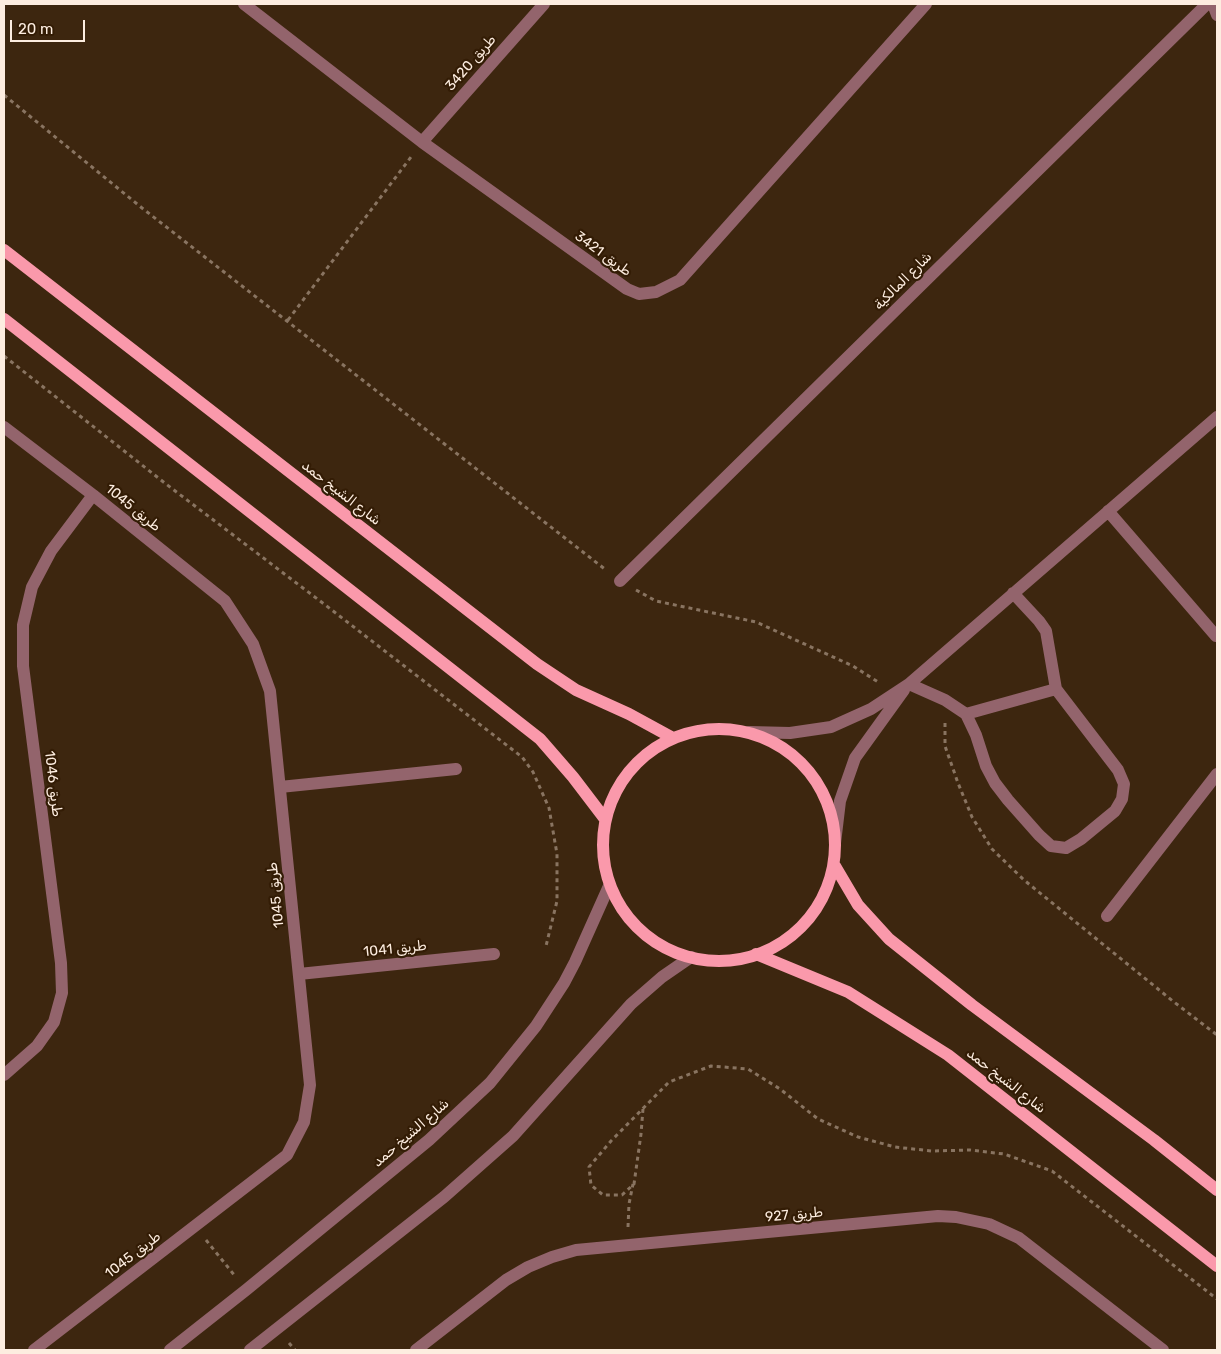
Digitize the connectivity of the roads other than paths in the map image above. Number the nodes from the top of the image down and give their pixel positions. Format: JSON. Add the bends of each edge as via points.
{"nodes":[{"id":1,"x":244,"y":4,"type":"edge"},
{"id":2,"x":544,"y":4,"type":"edge"},
{"id":3,"x":926,"y":4,"type":"edge"},
{"id":4,"x":1207,"y":4,"type":"edge"},
{"id":5,"x":1216,"y":4,"type":"edge"},
{"id":6,"x":1217,"y":15,"type":"edge"},
{"id":7,"x":422,"y":142,"type":"junction"},
{"id":8,"x":4,"y":250,"type":"edge"},
{"id":9,"x":4,"y":319,"type":"edge"},
{"id":10,"x":1213,"y":421,"type":"edge"},
{"id":11,"x":4,"y":427,"type":"edge"},
{"id":12,"x":1217,"y":434,"type":"edge"},
{"id":13,"x":94,"y":495,"type":"junction"},
{"id":14,"x":1108,"y":511,"type":"junction"},
{"id":15,"x":620,"y":581,"type":"road end"},
{"id":16,"x":1014,"y":593,"type":"junction"},
{"id":17,"x":1216,"y":636,"type":"dead end"},
{"id":18,"x":908,"y":684,"type":"junction"},
{"id":19,"x":1056,"y":689,"type":"junction"},
{"id":20,"x":966,"y":714,"type":"junction"},
{"id":21,"x":749,"y":732,"type":"junction"},
{"id":22,"x":673,"y":738,"type":"junction"},
{"id":23,"x":456,"y":768,"type":"dead end"},
{"id":24,"x":1217,"y":774,"type":"edge"},
{"id":25,"x":280,"y":787,"type":"junction"},
{"id":26,"x":605,"y":819,"type":"junction"},
{"id":27,"x":835,"y":843,"type":"junction"},
{"id":28,"x":835,"y":866,"type":"junction"},
{"id":29,"x":610,"y":886,"type":"junction"},
{"id":30,"x":1107,"y":916,"type":"dead end"},
{"id":31,"x":494,"y":954,"type":"dead end"},
{"id":32,"x":756,"y":954,"type":"junction"},
{"id":33,"x":691,"y":957,"type":"junction"},
{"id":34,"x":299,"y":974,"type":"junction"},
{"id":35,"x":4,"y":1074,"type":"edge"},
{"id":36,"x":1217,"y":1190,"type":"edge"},
{"id":37,"x":1217,"y":1266,"type":"edge"},
{"id":38,"x":34,"y":1350,"type":"edge"},
{"id":39,"x":170,"y":1350,"type":"edge"},
{"id":40,"x":250,"y":1350,"type":"edge"},
{"id":41,"x":416,"y":1350,"type":"edge"},
{"id":42,"x":1161,"y":1350,"type":"edge"}],
"edges":[{"from":1,"to":7,"type":"street","name":"طريق 3421"},
{"from":2,"to":7,"type":"street","name":"طريق 3420"},
{"from":3,"to":7,"type":"street","name":"طريق 3421","via":[[680,280],[656,292],[639,294],[627,289]]},
{"from":4,"to":15,"type":"street","name":"شارع المالكية"},
{"from":5,"to":6,"type":"street"},
{"from":8,"to":22,"type":"main road","name":"شارع الشيخ حمد","via":[[537,664],[576,690]]},
{"from":9,"to":26,"type":"main road","via":[[540,739]]},
{"from":10,"to":12,"type":"street"},
{"from":10,"to":14,"type":"street"},
{"from":11,"to":13,"type":"street","name":"طريق 1045"},
{"from":13,"to":25,"type":"street","name":"طريق 1045","via":[[225,601],[253,644],[270,691]]},
{"from":13,"to":35,"type":"street","name":"طريق 1046","via":[[51,551],[32,586],[23,626],[23,666],[61,963],[62,993],[54,1022],[37,1046]]},
{"from":14,"to":16,"type":"street"},
{"from":14,"to":17,"type":"street"},
{"from":16,"to":18,"type":"street"},
{"from":16,"to":19,"type":"street","via":[[1046,631]]},
{"from":18,"to":20,"type":"street","via":[[945,700]]},
{"from":18,"to":21,"type":"street","via":[[871,709],[831,727],[790,733]]},
{"from":18,"to":27,"type":"street","via":[[855,758],[840,801]]},
{"from":19,"to":20,"type":"street"},
{"from":19,"to":20,"type":"street","via":[[1118,770],[1124,784],[1122,799],[1115,811],[1066,848],[1051,846],[1008,800],[986,766]]},
{"from":21,"to":22,"type":"main road","via":[[711,729]]},
{"from":21,"to":27,"type":"main road","via":[[777,744],[800,762],[819,786],[830,813]]},
{"from":22,"to":26,"type":"main road","via":[[630,770],[615,793]]},
{"from":23,"to":25,"type":"street"},
{"from":24,"to":30,"type":"street"},
{"from":25,"to":34,"type":"street","name":"طريق 1045"},
{"from":26,"to":29,"type":"main road","via":[[602,842]]},
{"from":27,"to":28,"type":"main road"},
{"from":28,"to":32,"type":"main road","via":[[820,900],[803,923],[781,942]]},
{"from":28,"to":36,"type":"main road","via":[[858,905],[888,939]]},
{"from":29,"to":33,"type":"main road","via":[[623,911],[641,932],[664,948]]},
{"from":29,"to":39,"type":"street","name":"شارع الشيخ حمد","via":[[564,983],[536,1026],[490,1083],[429,1140]]},
{"from":31,"to":34,"type":"street","name":"طريق 1041"},
{"from":32,"to":33,"type":"main road","via":[[724,960]]},
{"from":32,"to":37,"type":"main road","name":"شارع الشيخ حمد","via":[[848,992],[948,1055]]},
{"from":33,"to":40,"type":"street","via":[[631,1004],[513,1136],[444,1197]]},
{"from":34,"to":38,"type":"street","name":"طريق 1045","via":[[310,1085],[304,1122],[287,1155]]},
{"from":41,"to":42,"type":"street","name":"طريق 927","via":[[506,1280],[528,1267],[576,1250],[956,1216],[989,1224],[1020,1238]]}]}
